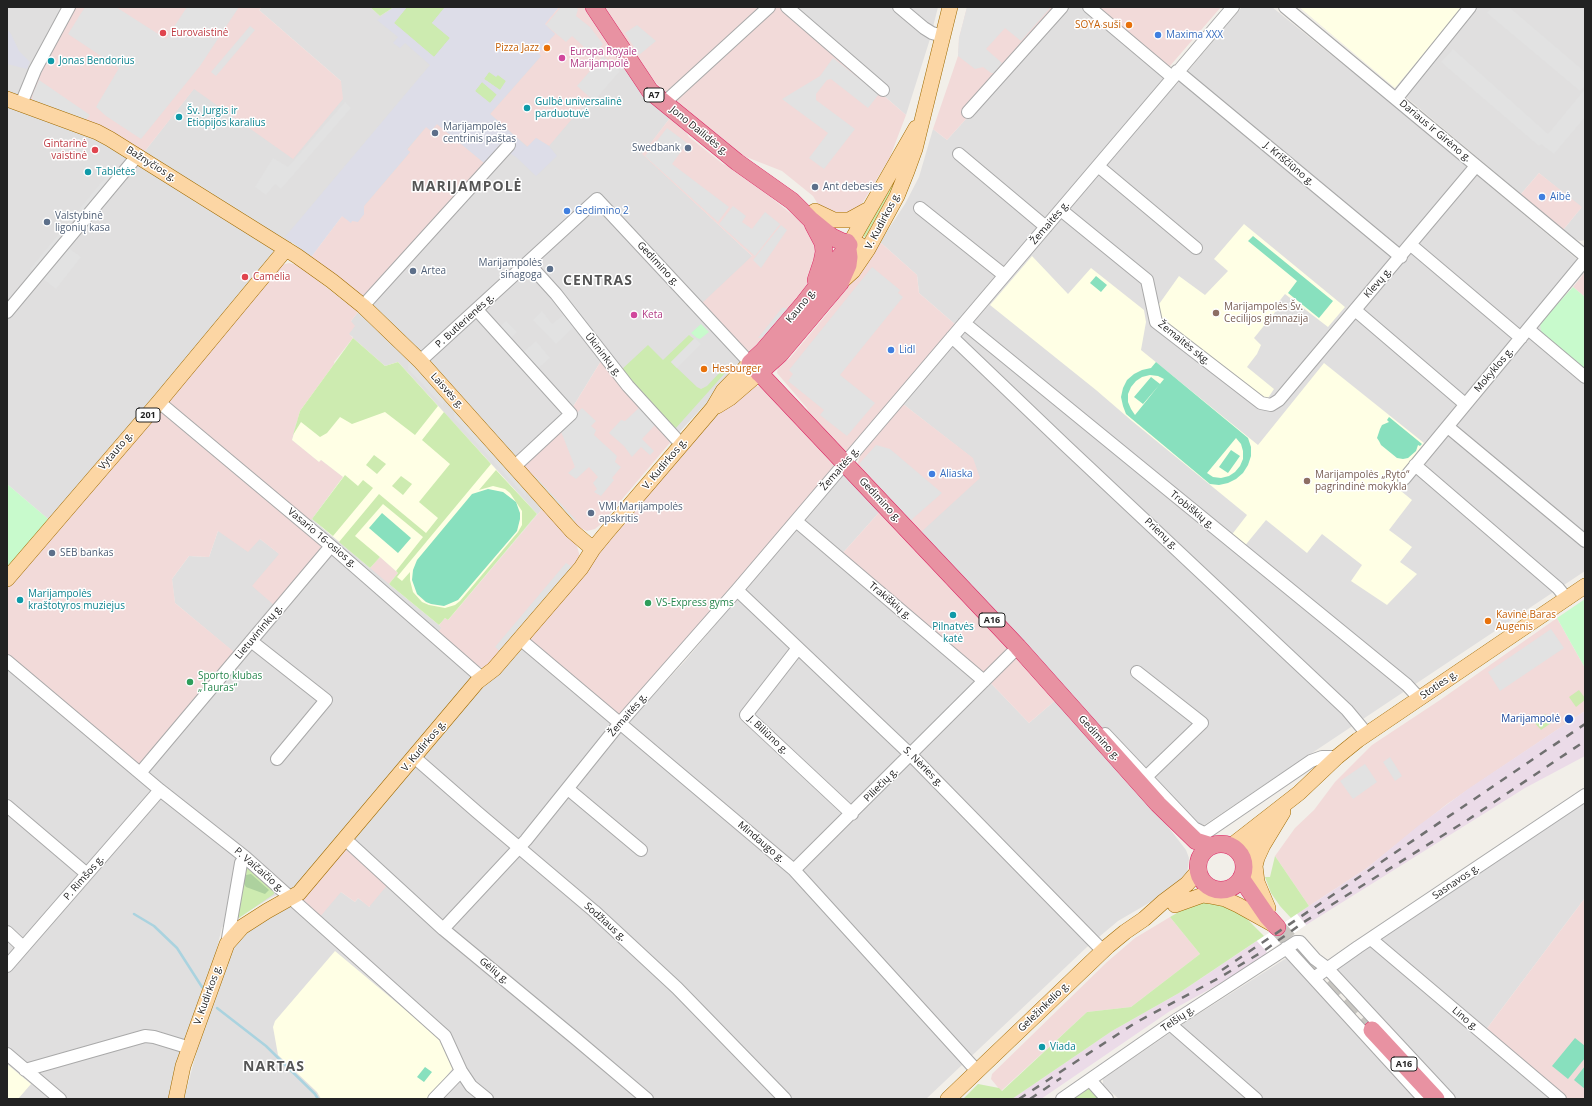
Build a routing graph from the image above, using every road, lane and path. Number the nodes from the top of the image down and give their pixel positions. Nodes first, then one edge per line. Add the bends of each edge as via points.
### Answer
1 (69, 7) edge
2 (594, 7) edge
3 (769, 7) edge
4 (787, 7) edge
5 (899, 7) edge
6 (950, 7) edge
7 (1062, 7) edge
8 (1089, 7) edge
9 (1233, 7) edge
10 (1285, 7) edge
11 (1470, 7) edge
12 (943, 36) junction
13 (1175, 74) junction
14 (883, 90) dead end
15 (1396, 99) junction
16 (14, 101) edge
17 (664, 103) junction
18 (968, 112) dead end
19 (922, 116) junction
20 (509, 145) dead end
21 (959, 154) dead end
22 (139, 156) junction
23 (1098, 166) junction
24 (1476, 166) junction
25 (597, 199) joint
26 (870, 208) junction
27 (920, 208) dead end
28 (1061, 210) junction
29 (813, 215) junction
30 (1046, 227) junction
31 (875, 237) junction
32 (849, 245) junction
33 (1411, 245) junction
34 (1196, 248) dead end
35 (286, 249) junction
36 (1584, 255) edge
37 (1401, 257) junction
38 (528, 264) junction
39 (1004, 275) junction
40 (840, 283) junction
41 (804, 303) junction
42 (363, 306) junction
43 (477, 310) junction
44 (1355, 310) junction
45 (7, 312) edge
46 (964, 323) junction
47 (1525, 333) junction
48 (952, 337) junction
49 (420, 362) junction
50 (755, 368) junction
51 (1585, 377) edge
52 (1280, 400) joint
53 (158, 402) junction
54 (1465, 404) junction
55 (1448, 427) junction
56 (681, 444) junction
57 (845, 462) junction
58 (1415, 465) junction
59 (515, 466) junction
60 (1404, 479) dead end
61 (796, 521) junction
62 (575, 534) junction
63 (1585, 541) edge
64 (331, 546) junction
65 (593, 549) junction
66 (584, 564) junction
67 (7, 579) edge
68 (1585, 586) edge
69 (737, 590) junction
70 (1567, 599) junction
71 (520, 639) junction
72 (251, 641) junction
73 (1018, 647) junction
74 (798, 648) junction
75 (7, 661) edge
76 (1136, 672) dead end
77 (482, 678) junction
78 (984, 682) junction
79 (1419, 698) junction
80 (620, 723) junction
81 (1094, 732) junction
82 (1367, 734) junction
83 (911, 755) junction
84 (414, 757) junction
85 (1337, 757) junction
86 (277, 759) dead end
87 (140, 773) junction
88 (1147, 776) junction
89 (568, 789) junction
90 (160, 790) junction
91 (1299, 793) junction
92 (1585, 795) edge
93 (1158, 804) junction
94 (7, 806) edge
95 (1283, 812) junction
96 (852, 814) junction
97 (345, 839) junction
98 (1212, 846) junction
99 (518, 847) junction
100 (641, 850) dead end
101 (1237, 852) junction
102 (245, 857) junction
103 (1199, 867) junction
104 (794, 870) junction
105 (87, 874) junction
106 (1236, 883) junction
107 (1210, 887) junction
108 (290, 898) junction
109 (1175, 905) junction
110 (1144, 919) junction
111 (237, 922) junction
112 (1273, 923) junction
113 (443, 929) junction
114 (7, 932) edge
115 (1370, 939) junction
116 (1291, 945) junction
117 (23, 947) junction
118 (1103, 951) junction
119 (7, 966) edge
120 (1327, 968) junction
121 (1314, 978) junction
122 (1170, 1024) junction
123 (1372, 1030) tunnel mouth
124 (190, 1048) junction
125 (7, 1054) edge
126 (25, 1070) junction
127 (461, 1071) junction
128 (978, 1071) junction
129 (1090, 1080) junction
130 (60, 1099) edge
131 (176, 1099) edge
132 (434, 1099) edge
133 (487, 1099) edge
134 (647, 1099) edge
135 (785, 1099) edge
136 (948, 1099) edge
137 (1062, 1099) edge
138 (1107, 1099) edge
139 (1256, 1099) edge
140 (1424, 1099) edge
141 (1436, 1099) edge
142 (1449, 1099) edge
143 (1560, 1099) edge

1 - 16 street via 35,70
2 - 17 highway, Jono Dailidės g. / A7 via 650,91
3 - 17 street
4 - 14 street
5 - 12 street via 924,28
6 - 12 main road, V. Kudirkos g.
7 - 18 street
8 - 13 street, J. Kriščiūno g.
9 - 13 street, Žemaitės g.
10 - 15 street, Dariaus ir Girėno g.
11 - 15 street
12 - 19 main road, V. Kudirkos g.
13 - 23 street, Žemaitės g.
13 - 37 street, J. Kriščiūno g.
15 - 24 street, Dariaus ir Girėno g.
16 - 22 main road, Bažnyčios g. via 97,132
17 - 29 highway, Jono Dailidės g. / A7 via 737,162
19 - 26 main road, V. Kudirkos g.
19 - 31 main road, V. Kudirkos g. via 908,171
20 - 42 street
21 - 30 street
22 - 35 main road, Bažnyčios g.
22 - 45 street
23 - 28 street, Žemaitės g.
23 - 34 street
24 - 33 street, Klevų g.
24 - 36 street, Dariaus ir Girėno g.
25 - 38 street, P. Butlerienės g.
25 - 50 street, Gedimino g.
26 - 29 main road via 849,220 834,220
26 - 32 main road, V. Kudirkos g.
27 - 39 street
28 - 30 street, Žemaitės g.
28 - 52 street, Žemaitės skg. via 1147,280 1156,322 1261,403 1271,406
29 - 32 highway via 832,237
29 - 41 highway via 824,252 818,276
30 - 39 street, Žemaitės g.
31 - 32 main road via 864,244
31 - 40 main road, V. Kudirkos g. via 853,271
32 - 40 highway via 848,265
32 - 41 highway, Kauno g.
33 - 37 street, Klevų g.
33 - 47 street
35 - 42 main road, Laisvės g.
35 - 53 main road, Vytauto g. / 201
36 - 47 street, Mokyklos g.
37 - 44 street, Klevų g.
38 - 43 street, P. Butlerienės g.
38 - 56 street, Ūkininkų g. via 556,294 628,386
39 - 46 street, Žemaitės g.
40 - 50 highway, V. Kudirkos g. via 780,354
41 - 50 highway, Kauno g. via 763,351
42 - 49 main road, Laisvės g.
43 - 49 street, P. Butlerienės g.
43 - 59 street via 571,414
44 - 52 street, Klevų g.
44 - 54 street
46 - 48 street, Žemaitės g.
46 - 79 street, Trobiškių g. via 1407,685
47 - 51 street
47 - 54 street, Mokyklos g.
48 - 57 street, Žemaitės g.
48 - 82 street, Prienų g. via 1347,710
49 - 59 main road, Laisvės g.
50 - 56 main road, V. Kudirkos g. via 730,398 713,408
50 - 57 highway, Gedimino g. / A16
53 - 64 street, Vasario 16-osios g.
53 - 67 main road, Vytauto g. / 201
54 - 55 street, Mokyklos g.
55 - 58 street, Mokyklos g.
55 - 63 street
56 - 65 main road, V. Kudirkos g.
57 - 61 street, Žemaitės g.
57 - 73 highway, Gedimino g. / A16
58 - 60 street, Mokyklos g.
58 - 70 street via 1558,588
59 - 62 main road, Laisvės g.
61 - 69 street, Žemaitės g.
61 - 78 street, Trakiškių g.
62 - 65 main road, Laisvės g.
62 - 66 main road via 581,546
64 - 72 street, Lietuvininkų g.
64 - 77 street, Vasario 16-osios g.
65 - 66 main road, V. Kudirkos g.
66 - 71 main road, V. Kudirkos g.
68 - 70 main road, Stoties g.
69 - 74 street, S. Nėries g.
69 - 80 street, Žemaitės g.
70 - 79 main road, Stoties g.
71 - 77 main road, V. Kudirkos g. via 494,669
71 - 80 street, Mindaugo g.
72 - 86 street via 326,700
72 - 87 street, Lietuvininkų g.
73 - 78 street, Piliečių g.
73 - 81 highway, Gedimino g. / A16
74 - 83 street, S. Nėries g.
74 - 96 street, J. Biliūno g. via 746,715
75 - 87 street, P. Vaičaičio g.
76 - 88 street via 1202,723
77 - 84 main road, V. Kudirkos g.
78 - 83 street, Piliečių g.
79 - 82 main road, Stoties g.
80 - 89 street, Žemaitės g.
80 - 104 street, Mindaugo g.
81 - 88 street via 1107,734
81 - 93 highway, Gedimino g. / A16
82 - 85 main road, Stoties g.
83 - 96 street, Piliečių g.
83 - 118 street, S. Nėries g.
84 - 97 main road, V. Kudirkos g.
84 - 99 street, Sodžiaus g.
85 - 88 street via 1322,757 1311,761 1204,833 1194,828
85 - 91 main road, Stoties g.
87 - 90 street, P. Vaičaičio g.
89 - 99 street, Žemaitės g.
89 - 100 street
90 - 102 street, P. Vaičaičio g.
90 - 105 street, P. Rimšos g.
91 - 95 main road, Stoties g.
91 - 101 main road, Stoties g.
92 - 115 street, Sasnavos g.
93 - 98 highway, Gedimino g. / A16 via 1196,840
93 - 103 highway, Gedimino g. / A16 via 1190,847
94 - 105 street
95 - 101 main road, Stoties g.
95 - 112 main road via 1259,852 1256,866 1257,882
96 - 104 street, Piliečių g.
97 - 108 main road, V. Kudirkos g. via 299,893
97 - 113 street, Gėlių g.
98 - 101 highway via 1225,844
98 - 103 highway via 1201,856
99 - 113 street, Žemaitės g.
99 - 135 street, Sodžiaus g. via 594,910
101 - 106 highway via 1244,872
102 - 108 street, P. Vaičaičio g.
102 - 111 street via 241,863
103 - 107 highway via 1201,877
103 - 110 main road, Geležinkelio g. via 1187,884
104 - 128 street, Mindaugo g.
105 - 117 street, P. Rimšos g.
106 - 107 highway via 1224,890
106 - 112 highway
107 - 109 main road, Geležinkelio g.
108 - 111 main road, V. Kudirkos g.
108 - 127 street, P. Vaičaičio g. via 445,1036
109 - 110 main road, Geležinkelio g.
109 - 112 main road via 1203,895 1210,896 1225,899
110 - 118 main road, Geležinkelio g.
111 - 124 main road, V. Kudirkos g.
113 - 134 street, Gėlių g.
114 - 117 street
115 - 120 street, Sasnavos g.
115 - 143 street, Lino g.
116 - 120 street via 1300,942
116 - 121 street
116 - 122 street, Telšių g.
117 - 119 street, P. Rimšos g.
118 - 128 main road, Geležinkelio g.
120 - 121 street, Sasnavos g.
120 - 142 street
121 - 140 street
122 - 129 street, Telšių g.
122 - 139 street
123 - 141 highway, A16
124 - 126 street via 145,1036
124 - 131 main road, V. Kudirkos g.
125 - 126 street
126 - 130 street
127 - 132 street
127 - 133 street, P. Vaičaičio g. via 471,1086
128 - 136 main road, Geležinkelio g.
129 - 137 street, Telšių g.
129 - 138 street

